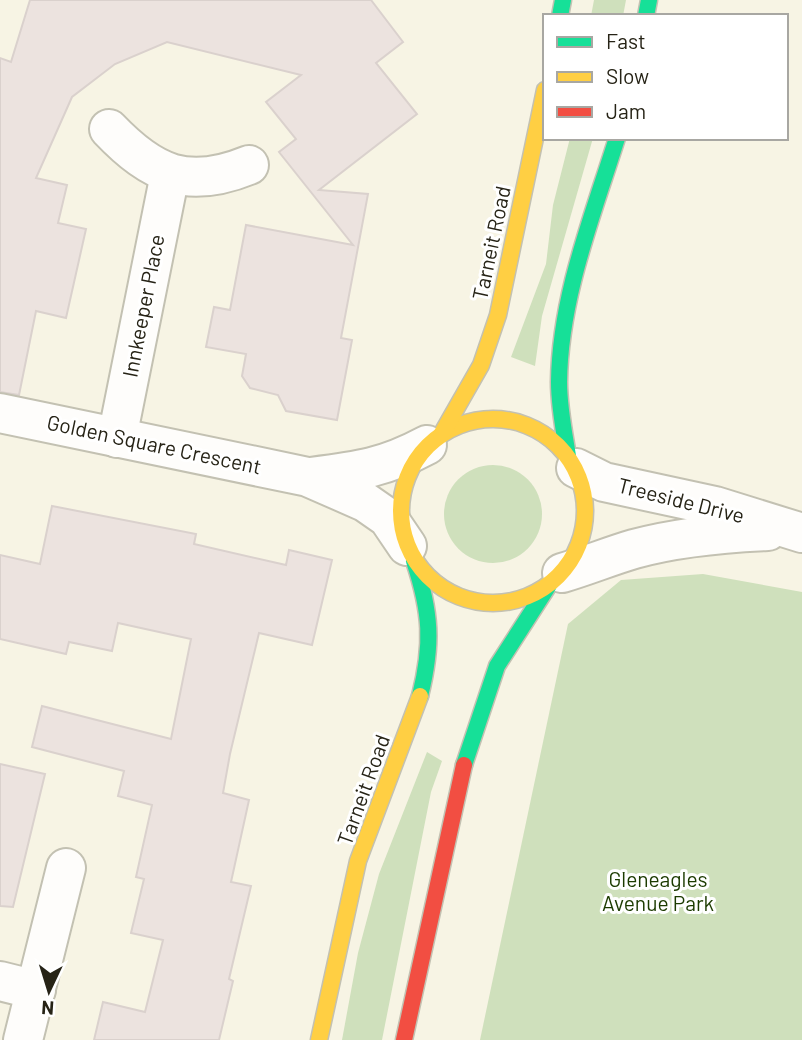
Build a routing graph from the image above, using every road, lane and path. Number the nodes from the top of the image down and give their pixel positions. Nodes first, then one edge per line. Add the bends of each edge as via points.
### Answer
1 (543, 100) edge
2 (109, 129) dead end
3 (616, 140) edge
4 (249, 166) dead end
5 (170, 174) junction
6 (0, 413) edge
7 (117, 438) junction
8 (434, 440) junction
9 (572, 462) junction
10 (308, 477) junction
11 (795, 531) edge
12 (410, 551) junction
13 (556, 579) junction
14 (66, 868) dead end
15 (18, 985) edge
16 (23, 1040) edge
17 (319, 1040) edge
18 (404, 1040) edge

1 - 8 main road, Tarneit Road via 498,315 481,365
2 - 5 street via 148,165
3 - 9 main road via 571,295 563,341 560,413
4 - 5 street via 220,177
5 - 7 street, Innkeeper Place
6 - 7 street, Golden Square Crescent
7 - 10 street, Golden Square Crescent
8 - 9 main road via 466,422 495,418 523,423 548,436
8 - 10 street, Golden Square Crescent via 375,469
8 - 12 main road via 412,467 402,493 401,520
9 - 11 street, Treeside Drive via 604,482 715,506
9 - 13 main road via 585,495 586,523 578,550
10 - 12 street, Golden Square Crescent via 388,517
11 - 13 street, Treeside Drive via 729,532 667,542
12 - 13 main road via 432,580 459,597 490,604 522,600
12 - 17 main road, Tarneit Road via 429,610 430,665 366,838
13 - 18 main road via 496,666 457,786
14 - 15 street
15 - 16 street

